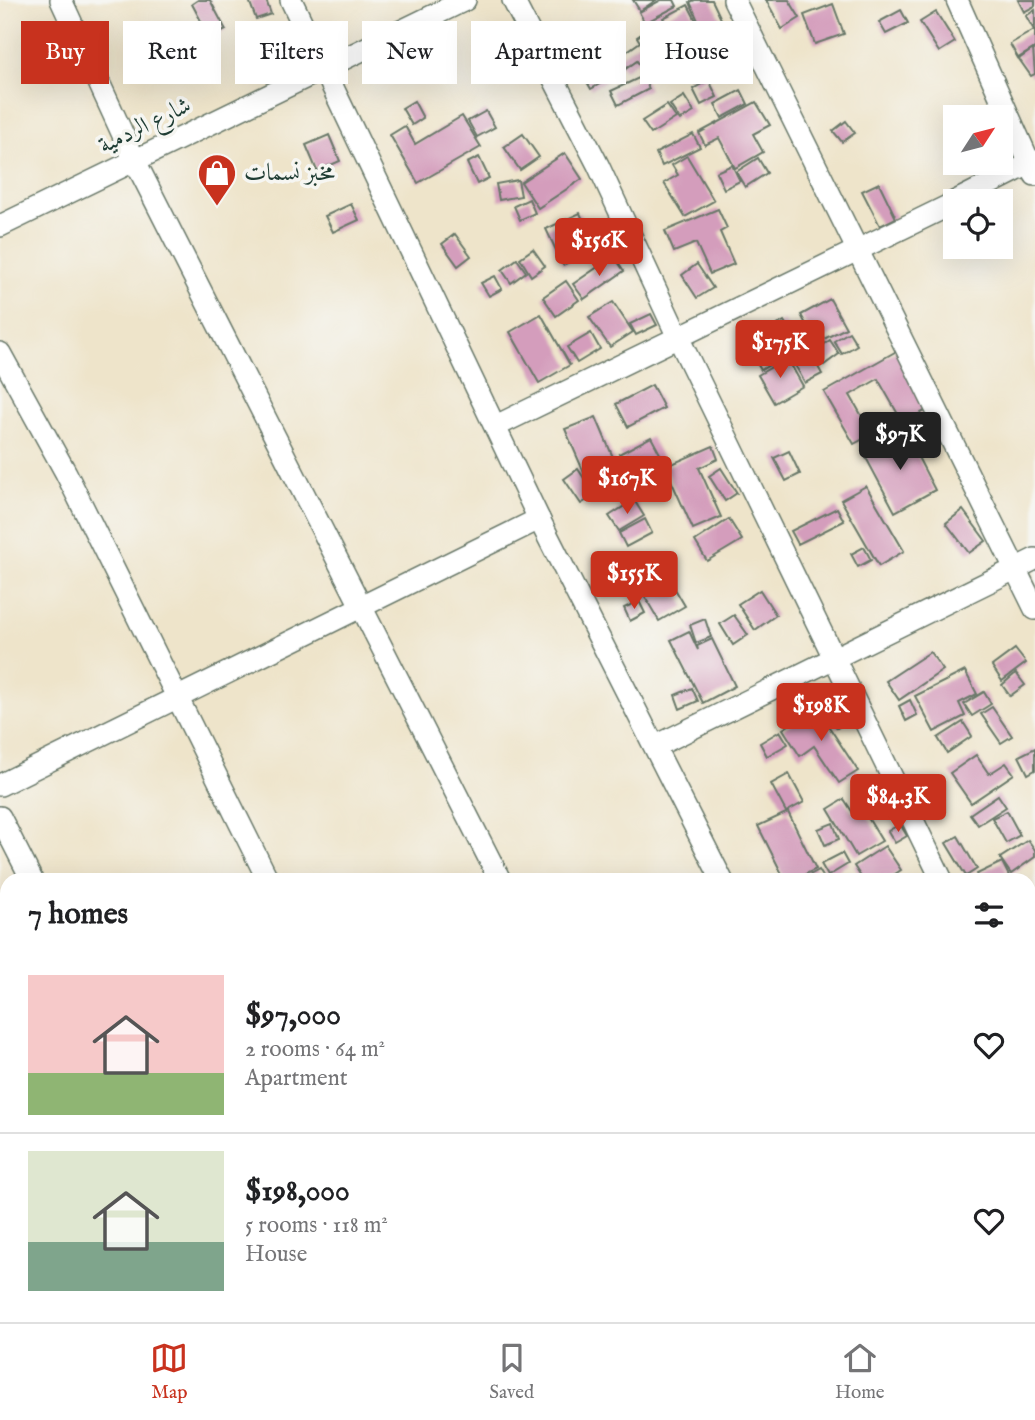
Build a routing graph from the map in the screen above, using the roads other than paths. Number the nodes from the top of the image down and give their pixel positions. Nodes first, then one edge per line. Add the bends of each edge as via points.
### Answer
1 (61, 0) edge
2 (291, 0) edge
3 (465, 0) edge
4 (513, 0) edge
5 (734, 0) edge
6 (957, 0) edge
7 (301, 21) edge
8 (348, 54) edge
9 (287, 84) edge
10 (332, 84) edge
11 (135, 161) junction
12 (1033, 166) edge
13 (982, 189) edge
14 (943, 208) edge
15 (0, 226) edge
16 (856, 253) junction
17 (677, 335) junction
18 (0, 353) edge
19 (496, 426) junction
20 (539, 519) junction
21 (1035, 559) edge
22 (1015, 569) junction
23 (363, 607) junction
24 (1035, 609) edge
25 (834, 657) junction
26 (177, 695) junction
27 (656, 746) junction
28 (0, 785) edge
29 (0, 817) edge
30 (28, 873) edge
31 (265, 873) edge
32 (496, 873) edge
33 (719, 873) edge
34 (939, 873) edge

1 - 11 street
2 - 7 street
3 - 8 street, شارع الردمية
4 - 17 street via 598,164
5 - 16 street
6 - 12 street
9 - 11 street, شارع الردمية
10 - 19 street
11 - 15 street, شارع الردمية
11 - 23 street
12 - 13 street
14 - 16 street
16 - 17 street
16 - 22 street
17 - 19 street
17 - 25 street
18 - 26 street
19 - 20 street
20 - 23 street
20 - 27 street
21 - 22 street
22 - 24 street
22 - 25 street
23 - 26 street
23 - 32 street
25 - 27 street
25 - 34 street
26 - 28 street
26 - 31 street
27 - 33 street
29 - 30 street

